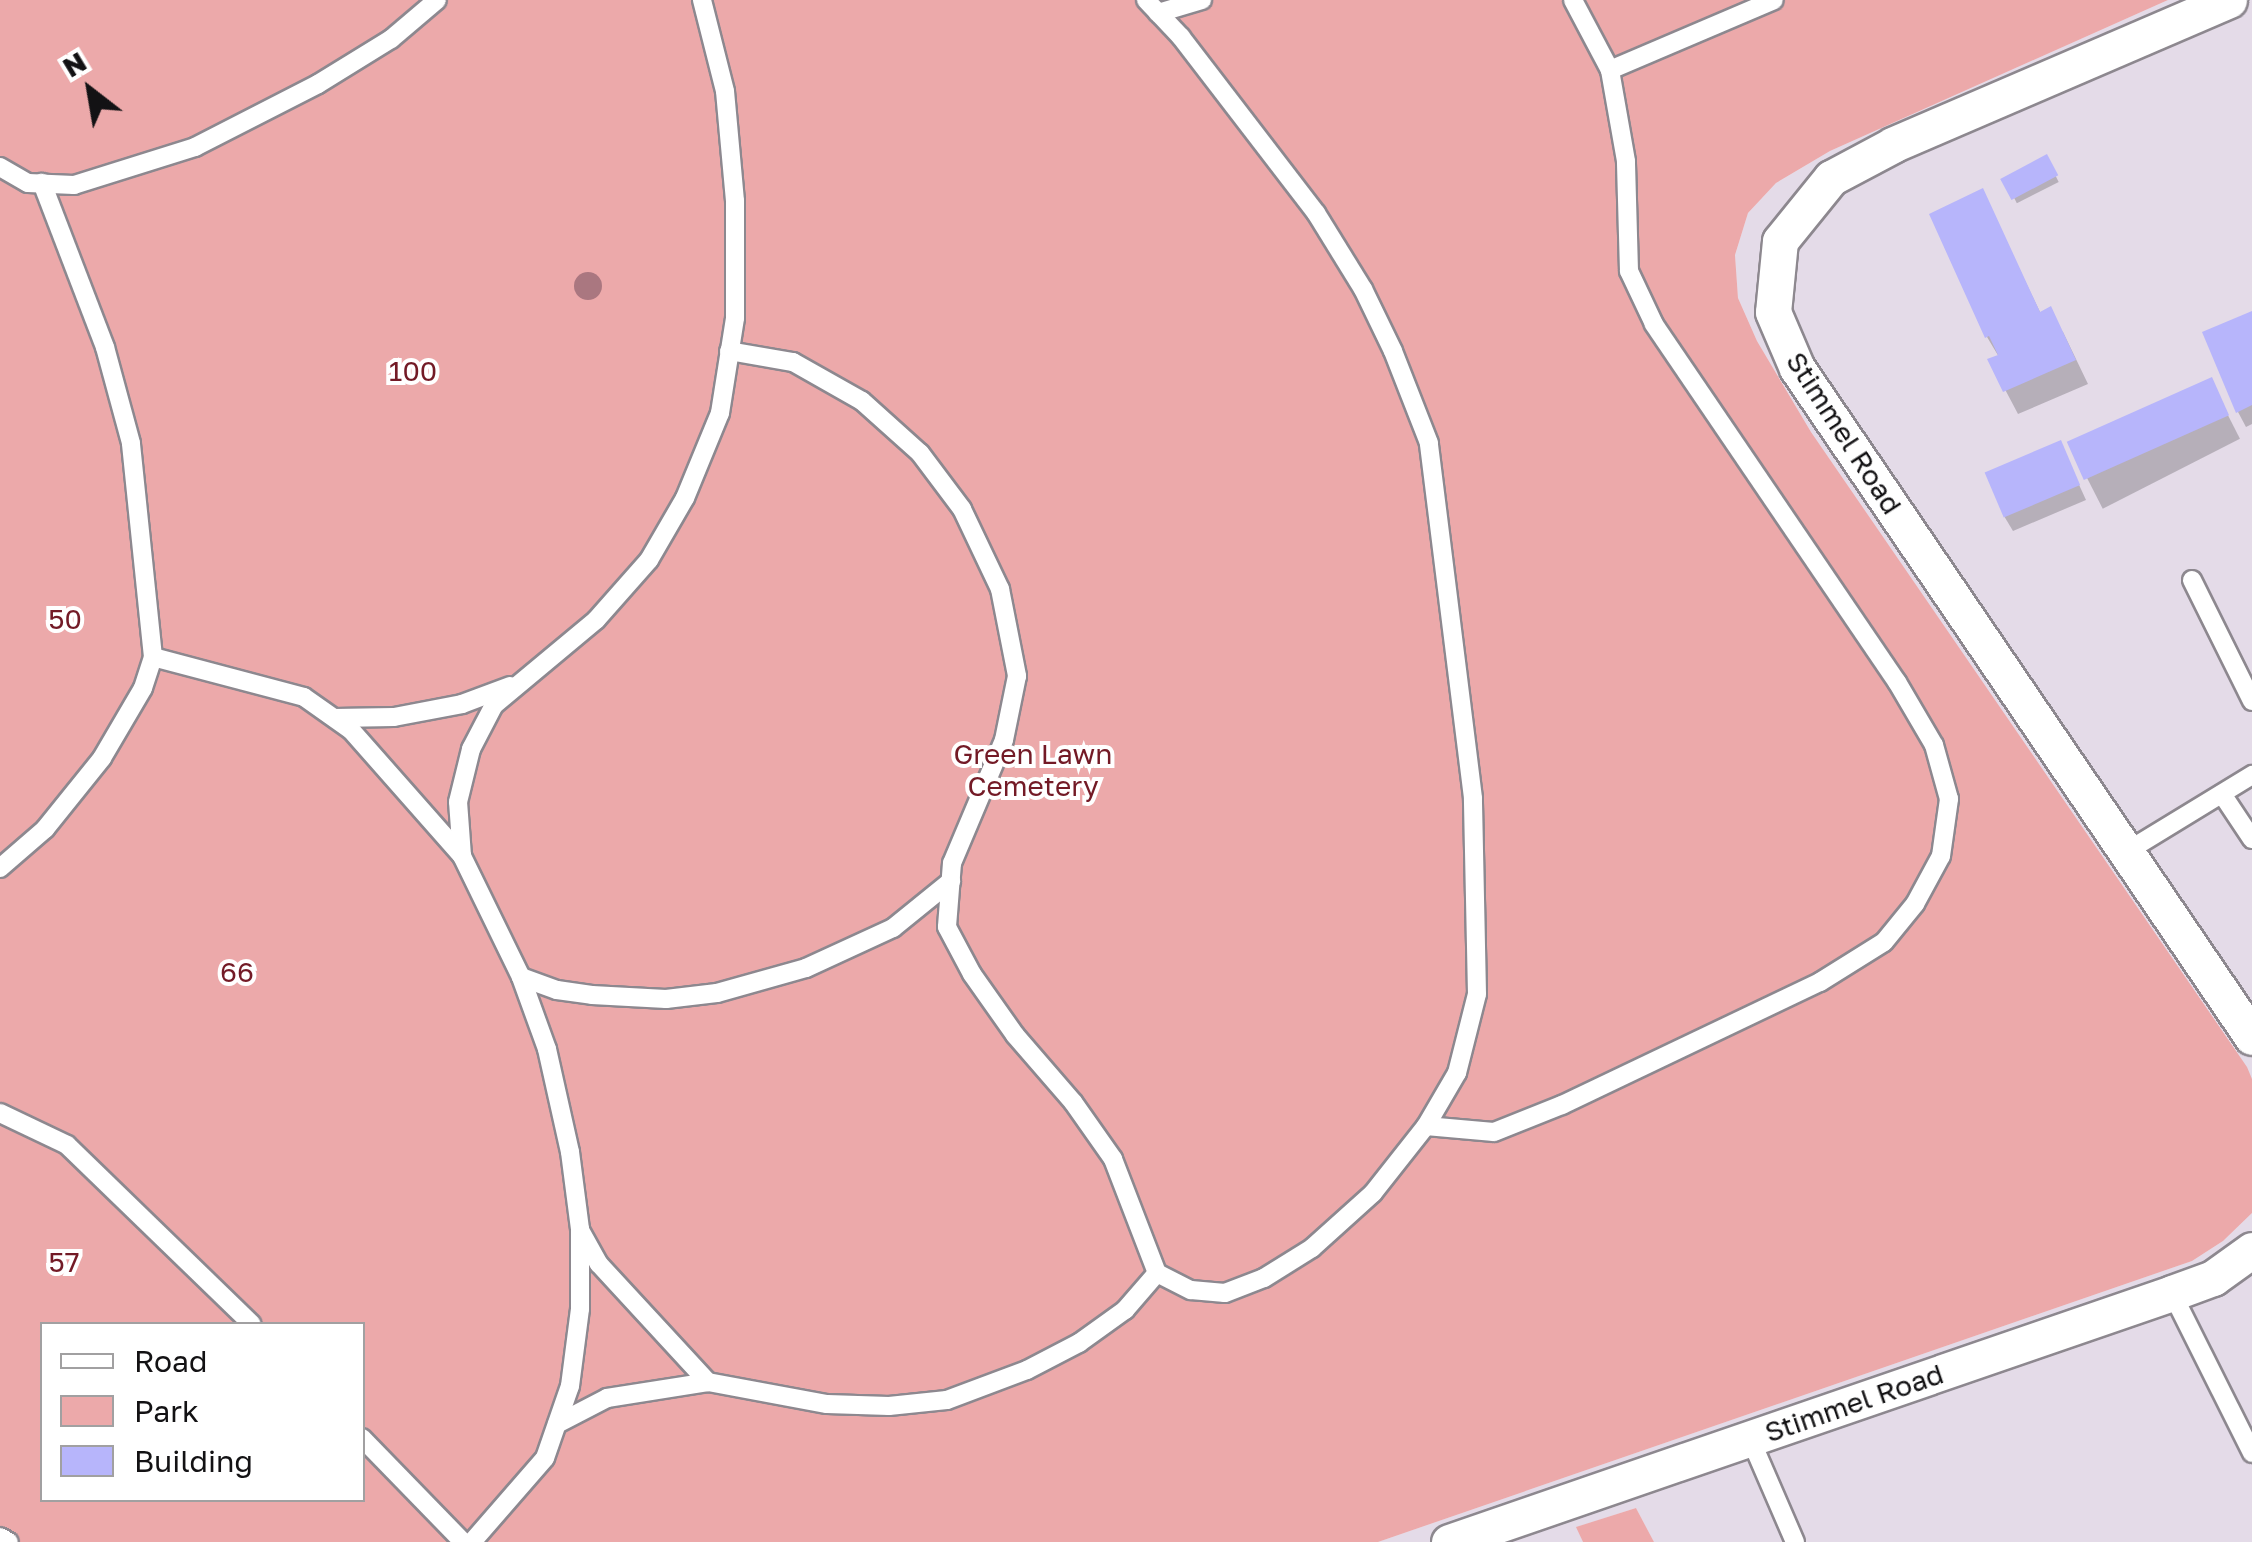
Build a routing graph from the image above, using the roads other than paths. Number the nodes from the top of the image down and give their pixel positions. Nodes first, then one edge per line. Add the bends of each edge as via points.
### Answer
1 (437, 0) edge
2 (702, 0) edge
3 (1202, 0) edge
4 (1573, 0) edge
5 (1774, 0) edge
6 (2229, 0) edge
7 (1152, 7) edge
8 (1610, 70) junction
9 (0, 167) edge
10 (42, 183) junction
11 (729, 352) junction
12 (2192, 580) dead end
13 (153, 657) junction
14 (520, 682) junction
15 (2252, 701) edge
16 (335, 718) junction
17 (2252, 775) edge
18 (2222, 794) junction
19 (2252, 839) edge
20 (2126, 852) junction
21 (462, 856) junction
22 (0, 868) edge
23 (950, 881) junction
24 (521, 977) junction
25 (2252, 1037) edge
26 (0, 1113) edge
27 (1426, 1126) junction
28 (580, 1229) junction
29 (2252, 1250) edge
30 (1157, 1274) junction
31 (2172, 1293) junction
32 (250, 1322) edge
33 (708, 1382) junction
34 (557, 1424) junction
35 (1750, 1438) junction
36 (365, 1441) edge
37 (2252, 1453) edge
38 (0, 1537) edge
39 (9, 1542) edge
40 (462, 1542) edge
41 (472, 1542) edge
42 (1449, 1542) edge
43 (1796, 1542) edge

1 - 10 lane via 318,84 196,148 74,185
2 - 11 lane via 725,91 735,201
3 - 7 lane
4 - 8 lane
5 - 8 lane
6 - 20 street, Stimmel Road via 1892,145 1831,178 1785,231 1776,252 1773,312 1796,368
7 - 27 lane via 1316,213 1371,304 1429,443 1473,798 1477,994 1457,1073
8 - 27 lane via 1626,161 1629,270 1654,324 1934,745 1950,798 1940,856 1915,904 1884,942 1820,982 1494,1132
9 - 10 lane
10 - 13 lane via 105,347 131,444
11 - 14 lane via 720,413 685,498 649,560 596,620
11 - 23 lane via 793,362 862,401 920,452 962,509 1000,589 1016,676 1004,740
12 - 15 lane
13 - 16 lane via 304,697
13 - 22 lane via 143,688 102,758 45,830
14 - 16 lane via 411,714
14 - 21 lane via 494,705 470,749 458,802
16 - 21 lane
17 - 18 lane
18 - 19 lane
18 - 20 lane
20 - 25 street, Stimmel Road
21 - 24 lane
23 - 24 lane via 893,928 806,968 718,993 666,999 592,995
23 - 30 lane via 947,927 1015,1035 1114,1159
24 - 28 lane via 547,1049
26 - 32 lane via 67,1145
27 - 30 lane via 1373,1193 1312,1248 1264,1278 1225,1293 1190,1290
28 - 33 lane via 599,1264
28 - 34 lane via 577,1328
29 - 31 street, Stimmel Road via 2214,1278
30 - 33 lane via 1125,1310 1079,1343 947,1400 827,1404
31 - 35 street, Stimmel Road
31 - 37 lane
33 - 34 lane via 607,1398
34 - 41 lane via 545,1458
35 - 42 street, Stimmel Road
35 - 43 lane
36 - 40 lane
38 - 39 lane

